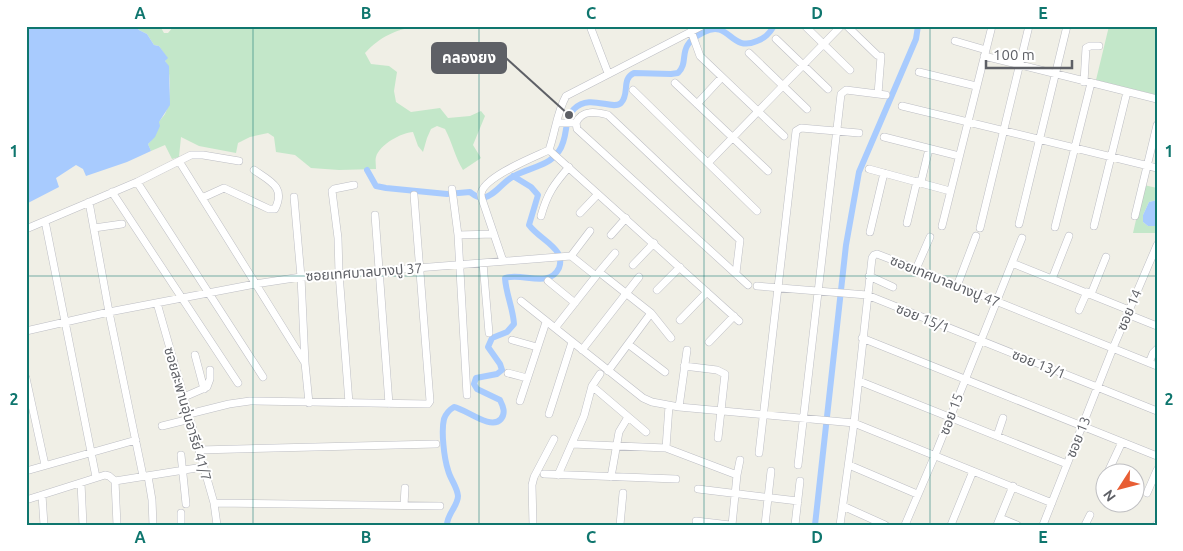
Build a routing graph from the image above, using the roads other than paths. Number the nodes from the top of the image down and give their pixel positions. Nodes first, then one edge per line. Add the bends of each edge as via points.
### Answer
1 (590, 26) edge
2 (702, 26) edge
3 (806, 26) edge
4 (841, 26) edge
5 (847, 26) edge
6 (992, 26) edge
7 (1030, 26) edge
8 (1067, 26) edge
9 (692, 33) junction
10 (776, 38) dead end
11 (955, 41) dead end
12 (823, 43) junction
13 (1099, 46) dead end
14 (749, 53) dead end
15 (985, 53) junction
16 (803, 64) junction
17 (1020, 65) junction
18 (850, 70) dead end
19 (919, 72) dead end
20 (608, 73) junction
21 (1056, 74) junction
22 (722, 77) junction
23 (1088, 82) junction
24 (675, 83) dead end
25 (783, 85) junction
26 (976, 86) junction
27 (828, 89) dead end
28 (633, 90) dead end
29 (1127, 92) junction
30 (1157, 99) edge
31 (697, 104) junction
32 (902, 106) dead end
33 (807, 109) dead end
34 (758, 111) junction
35 (967, 122) junction
36 (567, 123) junction
37 (1157, 125) edge
38 (837, 131) junction
39 (1004, 131) junction
40 (860, 133) dead end
41 (784, 136) dead end
42 (884, 137) dead end
43 (732, 138) junction
44 (1040, 140) junction
45 (1076, 148) junction
46 (929, 149) junction
47 (552, 153) junction
48 (959, 156) junction
49 (1111, 157) junction
50 (179, 161) junction
51 (239, 161) dead end
52 (708, 163) junction
53 (1147, 166) junction
54 (569, 167) junction
55 (1157, 168) edge
56 (869, 169) dead end
57 (254, 170) dead end
58 (768, 171) dead end
59 (884, 173) junction
60 (136, 182) junction
61 (919, 182) junction
62 (354, 185) dead end
63 (950, 190) junction
64 (452, 191) dead end
65 (112, 192) junction
66 (598, 194) junction
67 (414, 195) dead end
68 (294, 197) dead end
69 (202, 198) junction
70 (89, 202) junction
71 (757, 211) dead end
72 (580, 214) dead end
73 (375, 215) dead end
74 (541, 216) dead end
75 (1135, 216) dead end
76 (626, 218) junction
77 (45, 221) junction
78 (907, 223) dead end
79 (122, 224) dead end
80 (1019, 224) dead end
81 (942, 226) dead end
82 (1094, 226) dead end
83 (1055, 227) dead end
84 (94, 228) junction
85 (980, 228) dead end
86 (26, 229) edge
87 (590, 231) dead end
88 (870, 232) dead end
89 (458, 234) junction
90 (494, 234) junction
91 (611, 235) dead end
92 (976, 236) dead end
93 (1069, 236) dead end
94 (930, 237) dead end
95 (1022, 238) dead end
96 (654, 243) junction
97 (1157, 245) edge
98 (615, 252) dead end
99 (571, 256) junction
100 (1106, 257) dead end
101 (503, 261) junction
102 (1012, 262) junction
103 (483, 263) junction
104 (460, 265) junction
105 (633, 265) dead end
106 (680, 267) junction
107 (420, 268) junction
108 (916, 269) junction
109 (379, 271) junction
110 (339, 273) junction
111 (736, 273) junction
112 (597, 274) junction
113 (869, 276) junction
114 (301, 277) junction
115 (639, 277) dead end
116 (1052, 279) junction
117 (548, 281) dead end
118 (255, 284) junction
119 (748, 285) dead end
120 (757, 286) dead end
121 (957, 286) junction
122 (893, 287) dead end
123 (777, 288) junction
124 (657, 290) dead end
125 (819, 291) junction
126 (707, 292) junction
127 (209, 293) junction
128 (626, 293) junction
129 (1089, 293) junction
130 (867, 295) junction
131 (183, 298) junction
132 (521, 301) dead end
133 (996, 302) junction
134 (156, 303) junction
135 (575, 303) junction
136 (1079, 310) dead end
137 (109, 312) junction
138 (1128, 312) junction
139 (651, 313) junction
140 (680, 320) dead end
141 (64, 322) junction
142 (546, 322) junction
143 (1157, 326) edge
144 (554, 328) junction
145 (26, 331) edge
146 (489, 333) dead end
147 (671, 338) dead end
148 (862, 338) junction
149 (512, 340) dead end
150 (980, 340) junction
151 (572, 342) junction
152 (709, 342) dead end
153 (628, 344) junction
154 (537, 347) junction
155 (1113, 348) junction
156 (1157, 349) edge
157 (582, 350) junction
158 (687, 350) dead end
159 (195, 355) dead end
160 (305, 363) junction
161 (1149, 363) junction
162 (684, 366) junction
163 (1157, 366) edge
164 (210, 370) dead end
165 (608, 371) junction
166 (666, 372) dead end
167 (508, 373) dead end
168 (600, 374) dead end
169 (263, 377) dead end
170 (26, 378) edge
171 (527, 378) junction
172 (965, 378) junction
173 (859, 381) junction
174 (238, 383) dead end
175 (592, 386) junction
176 (1098, 388) junction
177 (204, 389) junction
178 (468, 395) dead end
179 (184, 397) junction
180 (520, 401) dead end
181 (309, 403) junction
182 (349, 403) junction
183 (389, 404) junction
184 (669, 406) junction
185 (679, 407) junction
186 (721, 411) junction
187 (1157, 411) edge
188 (549, 414) dead end
189 (763, 415) junction
190 (190, 417) junction
191 (628, 417) junction
192 (950, 417) junction
193 (804, 418) junction
194 (1003, 418) dead end
195 (854, 424) junction
196 (162, 426) dead end
197 (1082, 426) junction
198 (646, 432) dead end
199 (997, 436) junction
200 (718, 438) dead end
201 (554, 439) dead end
202 (136, 440) junction
203 (1122, 442) junction
204 (436, 444) dead end
205 (572, 444) junction
206 (615, 446) junction
207 (666, 448) junction
208 (199, 450) junction
209 (90, 452) junction
210 (759, 453) dead end
211 (181, 455) dead end
212 (935, 456) junction
213 (1157, 456) edge
214 (740, 460) dead end
215 (798, 464) dead end
216 (1067, 464) junction
217 (1112, 464) edge
218 (45, 465) junction
219 (849, 465) junction
220 (203, 467) junction
221 (183, 470) junction
222 (1157, 470) edge
223 (26, 471) edge
224 (771, 471) dead end
225 (973, 471) junction
226 (544, 474) dead end
227 (558, 475) junction
228 (737, 475) junction
229 (146, 476) junction
230 (96, 477) junction
231 (611, 477) junction
232 (676, 480) dead end
233 (115, 481) junction
234 (800, 481) dead end
235 (81, 483) junction
236 (1013, 486) junction
237 (405, 488) dead end
238 (698, 489) dead end
239 (623, 493) dead end
240 (1147, 493) dead end
241 (735, 494) junction
242 (917, 494) junction
243 (42, 495) junction
244 (768, 498) junction
245 (26, 500) edge
246 (798, 501) junction
247 (1052, 503) junction
248 (186, 504) dead end
249 (214, 504) junction
250 (404, 505) junction
251 (440, 506) dead end
252 (843, 506) junction
253 (181, 513) dead end
254 (1090, 515) dead end
255 (696, 521) dead end
256 (999, 521) edge
257 (44, 525) edge
258 (84, 525) edge
259 (117, 525) edge
260 (153, 525) edge
261 (182, 525) edge
262 (217, 525) edge
263 (533, 525) edge
264 (620, 525) edge
265 (731, 525) edge
266 (765, 525) edge
267 (796, 525) edge
268 (840, 525) edge
269 (886, 525) edge
270 (905, 525) edge
271 (951, 525) edge
272 (1017, 525) edge
273 (1043, 525) edge
274 (1085, 525) edge

1 - 20 street
2 - 9 street
3 - 12 street
4 - 12 street
5 - 38 street via 879,55 882,94 843,91
6 - 15 street
7 - 17 street
8 - 21 street
9 - 20 street
9 - 22 street via 700,56
10 - 16 street
11 - 15 street
12 - 16 street
12 - 18 street
13 - 23 street via 1086,48
14 - 25 street
15 - 17 street
15 - 26 street
16 - 25 street
16 - 27 street
17 - 21 street
17 - 39 street
19 - 26 street
20 - 36 street via 566,96 562,103
21 - 23 street
21 - 44 street
22 - 31 street
22 - 34 street
23 - 29 street
23 - 45 street
24 - 31 street
25 - 33 street
25 - 34 street
26 - 35 street
28 - 52 street
29 - 30 street
29 - 49 street
31 - 43 street
32 - 35 street
34 - 41 street
34 - 43 street
35 - 39 street
35 - 48 street
36 - 47 street
36 - 111 street via 578,129
36 - 111 street via 583,114 596,112 608,115 740,240
37 - 53 street
38 - 40 street
38 - 123 street via 801,128 796,131
38 - 125 street
39 - 44 street
39 - 85 street
42 - 46 street
43 - 52 street
43 - 58 street
44 - 45 street
44 - 80 street
45 - 49 street
45 - 83 street
46 - 48 street
46 - 61 street
47 - 54 street
47 - 90 street via 503,173 484,188 482,198
48 - 63 street
49 - 53 street
49 - 82 street
50 - 51 street via 191,155 203,155
50 - 60 street
50 - 69 street
52 - 71 street
53 - 55 street
53 - 75 street
54 - 66 street
54 - 74 street via 554,184
56 - 59 street
57 - 69 street via 277,188 279,200 275,209 224,188
59 - 61 street
59 - 88 street
60 - 65 street
60 - 127 street
61 - 63 street
61 - 78 street
62 - 110 street via 332,191
63 - 81 street
64 - 89 street
65 - 70 street
65 - 131 street
66 - 72 street
66 - 76 street
67 - 107 street
68 - 114 street
69 - 118 street
70 - 77 street
70 - 84 street
73 - 109 street
76 - 91 street
76 - 96 street
77 - 86 street
77 - 141 street
79 - 84 street
84 - 137 street
87 - 99 street
89 - 90 street
89 - 104 street
90 - 101 street
92 - 121 street
93 - 116 street
94 - 108 street
95 - 102 street, ซอย 15
96 - 105 street
96 - 106 street
97 - 138 street, ซอย 14
98 - 112 street
99 - 101 street, ซอยเทศบาลบางปู 37
99 - 112 street
100 - 129 street
101 - 103 street, ซอยเทศบาลบางปู 37
102 - 116 street
102 - 133 street, ซอย 15
103 - 104 street, ซอยเทศบาลบางปู 37
103 - 146 street
104 - 107 street, ซอยเทศบาลบางปู 37
104 - 178 street
106 - 124 street
106 - 126 street
107 - 109 street, ซอยเทศบาลบางปู 37
107 - 183 street via 430,401 425,405
108 - 113 street, ซอยเทศบาลบางปู 47 via 875,254
108 - 121 street, ซอยเทศบาลบางปู 47
109 - 110 street, ซอยเทศบาลบางปู 37
109 - 183 street
110 - 114 street, ซอยเทศบาลบางปู 37
110 - 182 street
111 - 119 street
112 - 128 street
112 - 135 street
113 - 122 street
113 - 130 street, ซอยเทศบาลบางปู 47
114 - 118 street, ซอยเทศบาลบางปู 37
114 - 160 street
115 - 128 street
116 - 129 street
117 - 135 street
118 - 127 street, ซอยเทศบาลบางปู 37
118 - 160 street
120 - 123 street, ซอย 15/1
121 - 133 street, ซอยเทศบาลบางปู 47
123 - 125 street, ซอย 15/1
123 - 189 street
125 - 130 street, ซอย 15/1
125 - 193 street
126 - 140 street
126 - 152 street via 736,318
127 - 131 street, ซอยเทศบาลบางปู 37
127 - 169 street
128 - 139 street
128 - 157 street
129 - 136 street
129 - 138 street
130 - 148 street, ซอยเทศบาลบางปู 47
130 - 150 street, ซอย 15/1
131 - 134 street, ซอยเทศบาลบางปู 37
131 - 174 street
132 - 142 street
133 - 150 street, ซอย 15
133 - 155 street, ซอยเทศบาลบางปู 47
134 - 137 street, ซอยเทศบาลบางปู 37
134 - 179 street, ซอยสะพานอุ่นอารีย์ 41/7
135 - 144 street
137 - 141 street, ซอยเทศบาลบางปู 37
137 - 202 street
138 - 143 street
138 - 155 street, ซอย 14
139 - 147 street
139 - 153 street
141 - 145 street, ซอยเทศบาลบางปู 37
141 - 209 street
142 - 144 street
142 - 154 street
144 - 151 street
148 - 172 street
148 - 173 street, ซอยเทศบาลบางปู 47
149 - 154 street
150 - 172 street, ซอย 15
150 - 176 street, ซอย 13/1
151 - 157 street
151 - 188 street
153 - 165 street
153 - 166 street
154 - 171 street
155 - 161 street, ซอยเทศบาลบางปู 47
155 - 176 street, ซอย 13
156 - 161 street
157 - 165 street
158 - 162 street
159 - 177 street
160 - 181 street
161 - 163 street, ซอยเทศบาลบางปู 47
162 - 185 street
162 - 186 street via 723,372 726,378
164 - 177 street via 209,383
165 - 184 street via 642,398
167 - 171 street
168 - 175 street
170 - 218 street
171 - 180 street
172 - 192 street, ซอย 15
172 - 197 street
173 - 192 street
173 - 195 street, ซอยเทศบาลบางปู 47
175 - 191 street
175 - 205 street
176 - 187 street, ซอย 13/1
176 - 197 street, ซอย 13
177 - 179 street
179 - 190 street, ซอยสะพานอุ่นอารีย์ 41/7
181 - 182 street
181 - 190 street via 240,402
182 - 183 street
184 - 185 street
184 - 207 street
185 - 186 street
186 - 189 street
186 - 200 street
189 - 193 street
189 - 210 street
190 - 196 street
190 - 208 street, ซอยสะพานอุ่นอารีย์ 41/7
191 - 198 street
191 - 206 street
192 - 199 street
192 - 212 street, ซอย 15
193 - 195 street
193 - 215 street
194 - 199 street
195 - 212 street
195 - 219 street, ซอยเทศบาลบางปู 47
197 - 203 street
197 - 216 street, ซอย 13
199 - 216 street
201 - 263 street via 532,485
202 - 209 street
202 - 229 street
203 - 213 street
203 - 217 street
204 - 208 street
205 - 206 street
205 - 227 street
206 - 207 street
206 - 231 street
207 - 228 street
208 - 220 street, ซอยสะพานอุ่นอารีย์ 41/7
209 - 218 street
209 - 230 street
211 - 221 street
212 - 225 street
212 - 242 street, ซอย 15
214 - 228 street
216 - 247 street, ซอย 13
218 - 223 street
219 - 242 street
219 - 252 street, ซอยเทศบาลบางปู 47
220 - 221 street
220 - 249 street, ซอยสะพานอุ่นอารีย์ 41/7
221 - 229 street
221 - 248 street
222 - 240 street
224 - 244 street
225 - 236 street
225 - 271 street
226 - 227 street
227 - 231 street
228 - 241 street
229 - 233 street
229 - 260 street via 152,500
230 - 233 street via 109,476
230 - 235 street
231 - 232 street
233 - 259 street
234 - 246 street
235 - 243 street
235 - 258 street
236 - 247 street
236 - 256 street
237 - 250 street
238 - 241 street
239 - 264 street
241 - 244 street
241 - 265 street
242 - 270 street, ซอย 15
243 - 245 street
243 - 257 street
244 - 246 street
244 - 266 street
246 - 267 street
247 - 273 street, ซอย 13
249 - 250 street
249 - 262 street, ซอยสะพานอุ่นอารีย์ 41/7
250 - 251 street
252 - 268 street, ซอยเทศบาลบางปู 47
252 - 269 street
253 - 261 street
254 - 274 street
255 - 265 street
256 - 272 street

